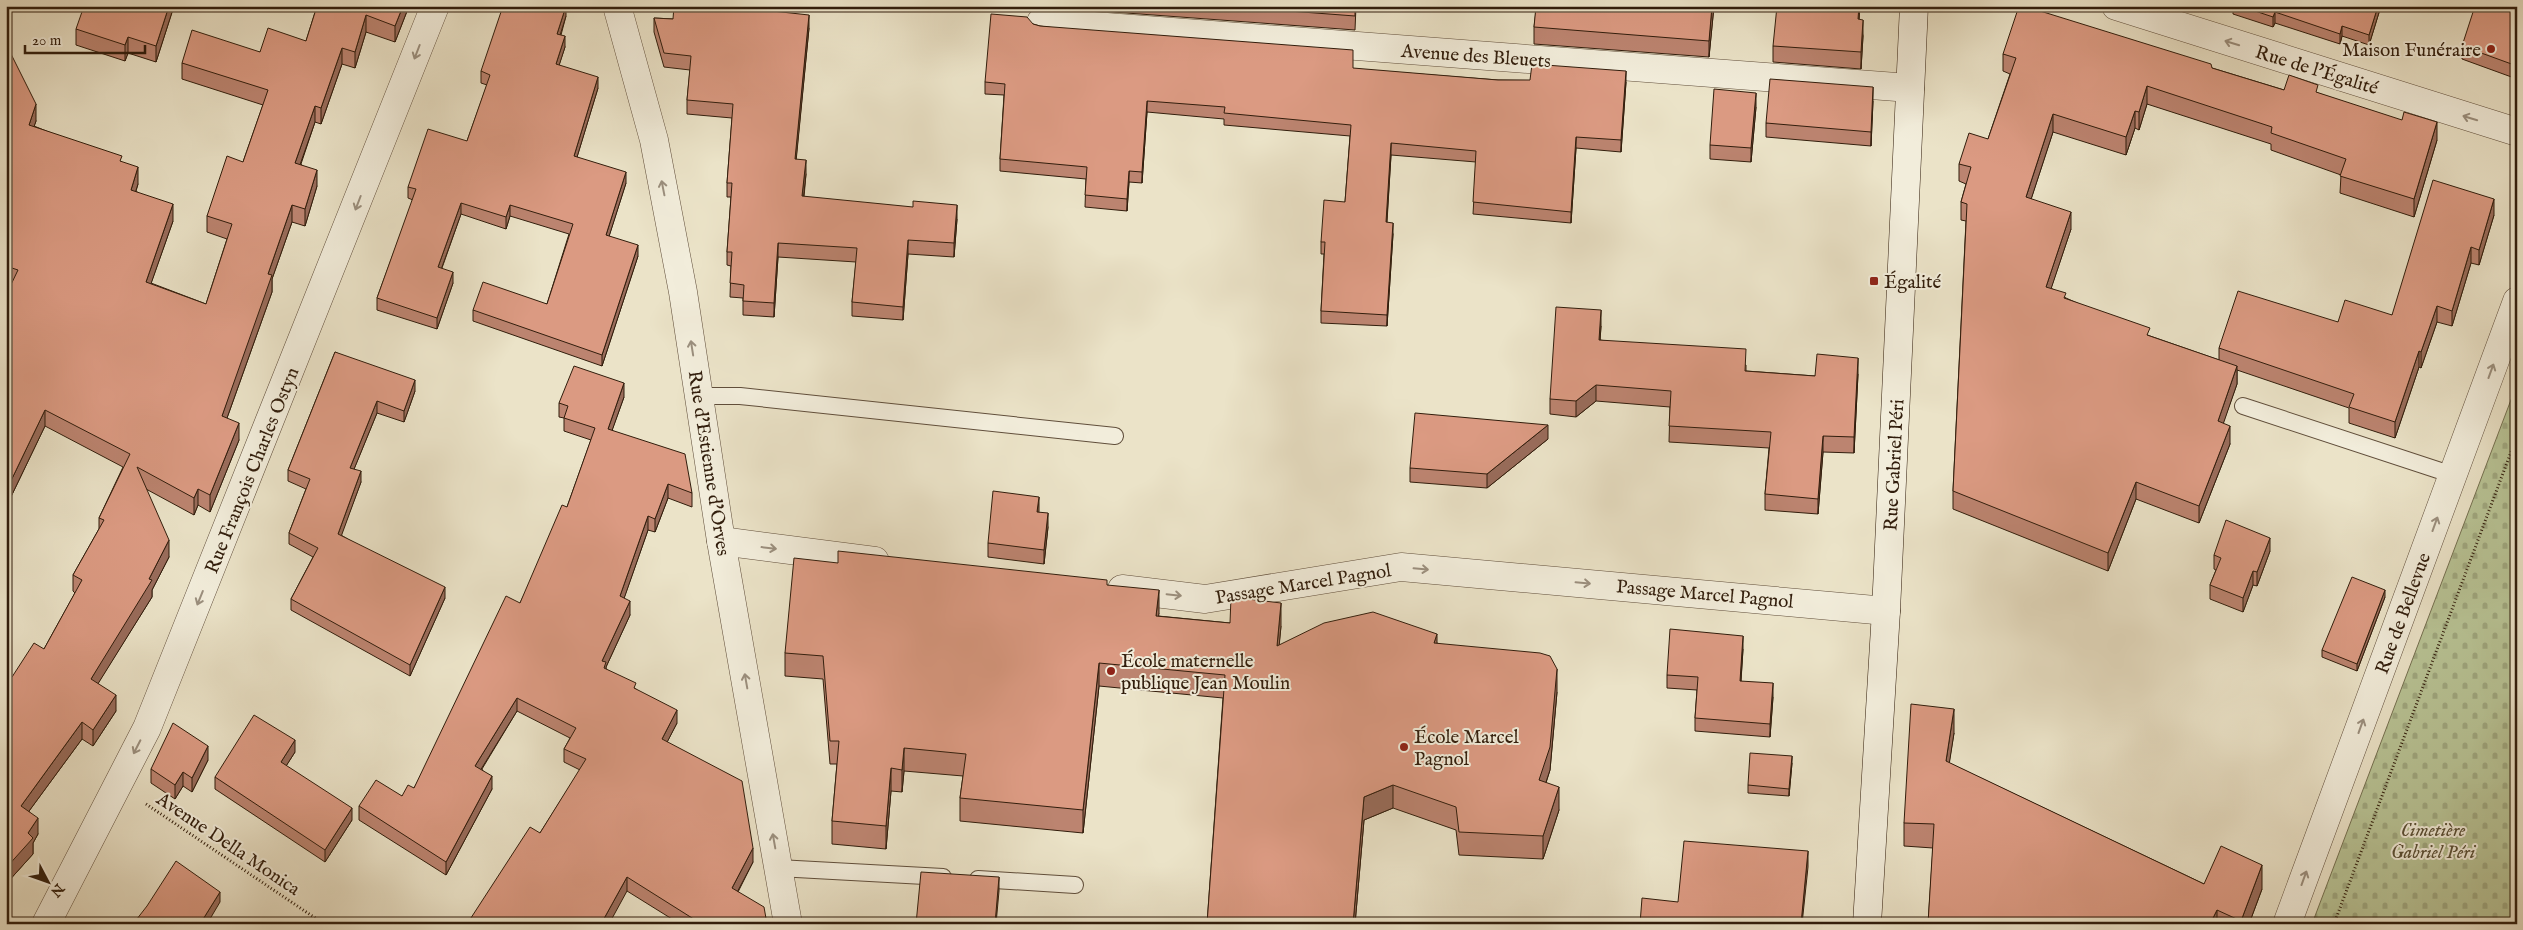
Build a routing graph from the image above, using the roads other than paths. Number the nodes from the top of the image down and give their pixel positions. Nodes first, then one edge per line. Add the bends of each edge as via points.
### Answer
1 (435, 6) edge
2 (617, 6) edge
3 (1914, 6) edge
4 (2116, 6) edge
5 (1041, 22) dead end
6 (1910, 88) junction
7 (2517, 132) edge
8 (2517, 301) edge
9 (699, 396) junction
10 (2243, 406) dead end
11 (1115, 436) dead end
12 (2453, 475) junction
13 (721, 541) junction
14 (899, 564) edge
15 (1100, 587) edge
16 (1886, 611) junction
17 (778, 868) junction
18 (1075, 885) dead end
19 (46, 924) edge
20 (788, 924) edge
21 (1867, 924) edge
22 (2287, 924) edge

1 -> 19 street, Rue François Charles Ostyn via 147,728
9 -> 2 street, Rue d'Estienne d'Orves via 654,140
3 - 6 street, Rue Gabriel Péri
7 -> 4 street, Rue de l'Égalité
5 - 6 street, Avenue des Bleuets
6 - 16 street, Rue Gabriel Péri
12 -> 8 street, Rue de Bellevue
9 - 11 lane via 740,396
9 - 13 street, Rue d'Estienne d'Orves
10 - 12 lane
22 -> 12 street, Rue de Bellevue
13 -> 14 street
17 -> 13 street, Rue d'Estienne d'Orves
15 -> 16 street, Passage Marcel Pagnol via 1205,599 1401,567
16 - 21 street, Rue Gabriel Péri
17 - 18 lane
17 - 20 street, Rue d'Estienne d'Orves

